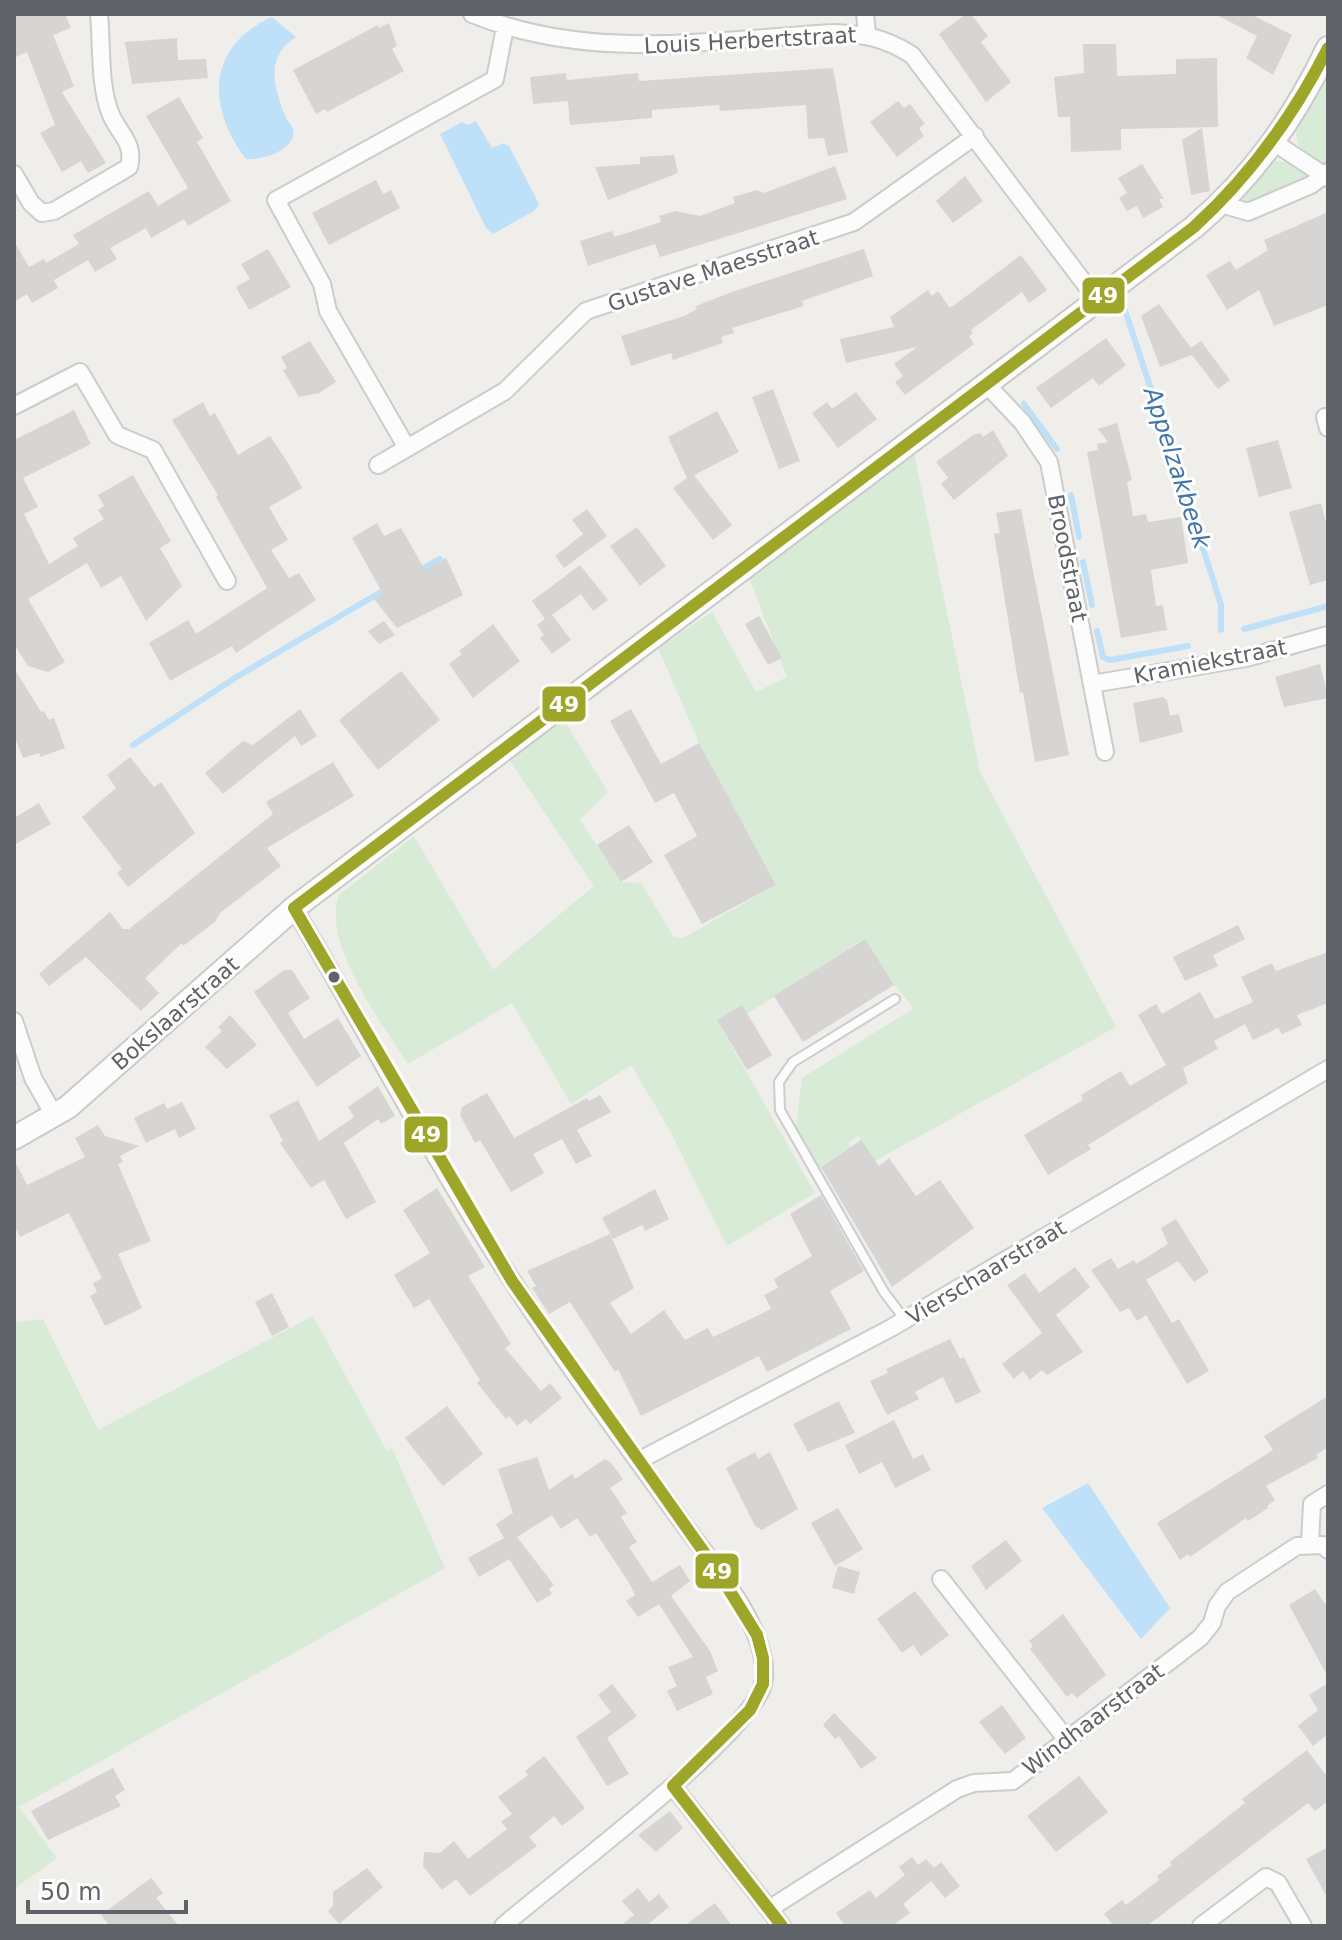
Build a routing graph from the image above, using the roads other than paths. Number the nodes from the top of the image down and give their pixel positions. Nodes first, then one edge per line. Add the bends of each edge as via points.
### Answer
1 (99, 14) edge
2 (472, 14) edge
3 (865, 14) edge
4 (505, 27) junction
5 (867, 34) junction
6 (1328, 48) edge
7 (975, 136) junction
8 (1275, 143) junction
9 (14, 174) edge
10 (1327, 176) edge
11 (1221, 204) junction
12 (1097, 300) junction
13 (986, 384) junction
14 (14, 406) edge
15 (407, 448) junction
16 (378, 465) dead end
17 (227, 581) dead end
18 (1328, 635) edge
19 (1092, 684) junction
20 (1105, 752) dead end
21 (294, 908) junction
22 (895, 999) dead end
23 (14, 1021) edge
24 (1328, 1069) edge
25 (54, 1115) junction
26 (14, 1138) edge
27 (905, 1320) junction
28 (638, 1461) junction
29 (1328, 1494) edge
30 (1310, 1543) junction
31 (1328, 1550) edge
32 (941, 1579) dead end
33 (1067, 1740) junction
34 (673, 1786) junction
35 (769, 1909) junction
36 (503, 1926) edge
37 (782, 1926) edge
38 (1201, 1926) edge
39 (1303, 1926) edge

1 - 9 street via 107,101 128,142 129,167 42,213
2 - 4 street, Louis Herbertstraat
3 - 5 street
4 - 5 street, Louis Herbertstraat via 613,46
4 - 15 street via 495,79 276,200 322,284 328,311
5 - 7 street, Louis Herbertstraat via 912,55
6 - 8 street, Bokslaarstraat
7 - 12 street, Louis Herbertstraat
7 - 15 street, Gustave Maesstraat via 854,222 586,311 505,391
8 - 10 street
8 - 11 street, Bokslaarstraat
10 - 11 street via 1248,212
11 - 12 street, Bokslaarstraat
12 - 13 street, Bokslaarstraat
13 - 19 street, Broodstraat via 1022,422 1049,462
13 - 21 street, Bokslaarstraat
14 - 17 street via 80,372 117,435 153,450
15 - 16 street, Gustave Maesstraat
18 - 19 street, Kramiekstraat via 1246,658
19 - 20 street, Broodstraat
21 - 25 street, Bokslaarstraat
21 - 28 street via 512,1281
22 - 27 lane via 793,1062 779,1082 780,1110
23 - 25 street via 33,1078
24 - 27 street, Vierschaarstraat
25 - 26 street, Bokslaarstraat
27 - 28 street, Vierschaarstraat
28 - 34 street via 718,1572 757,1635 763,1658 763,1684 750,1710
29 - 30 street via 1312,1504
30 - 31 street
30 - 33 street, Windhaarstraat via 1297,1546 1227,1592 1200,1638
32 - 33 street
33 - 35 street, Windhaarstraat via 1013,1781 957,1789
34 - 35 street
34 - 36 street
35 - 37 street
38 - 39 street via 1266,1877 1278,1883

